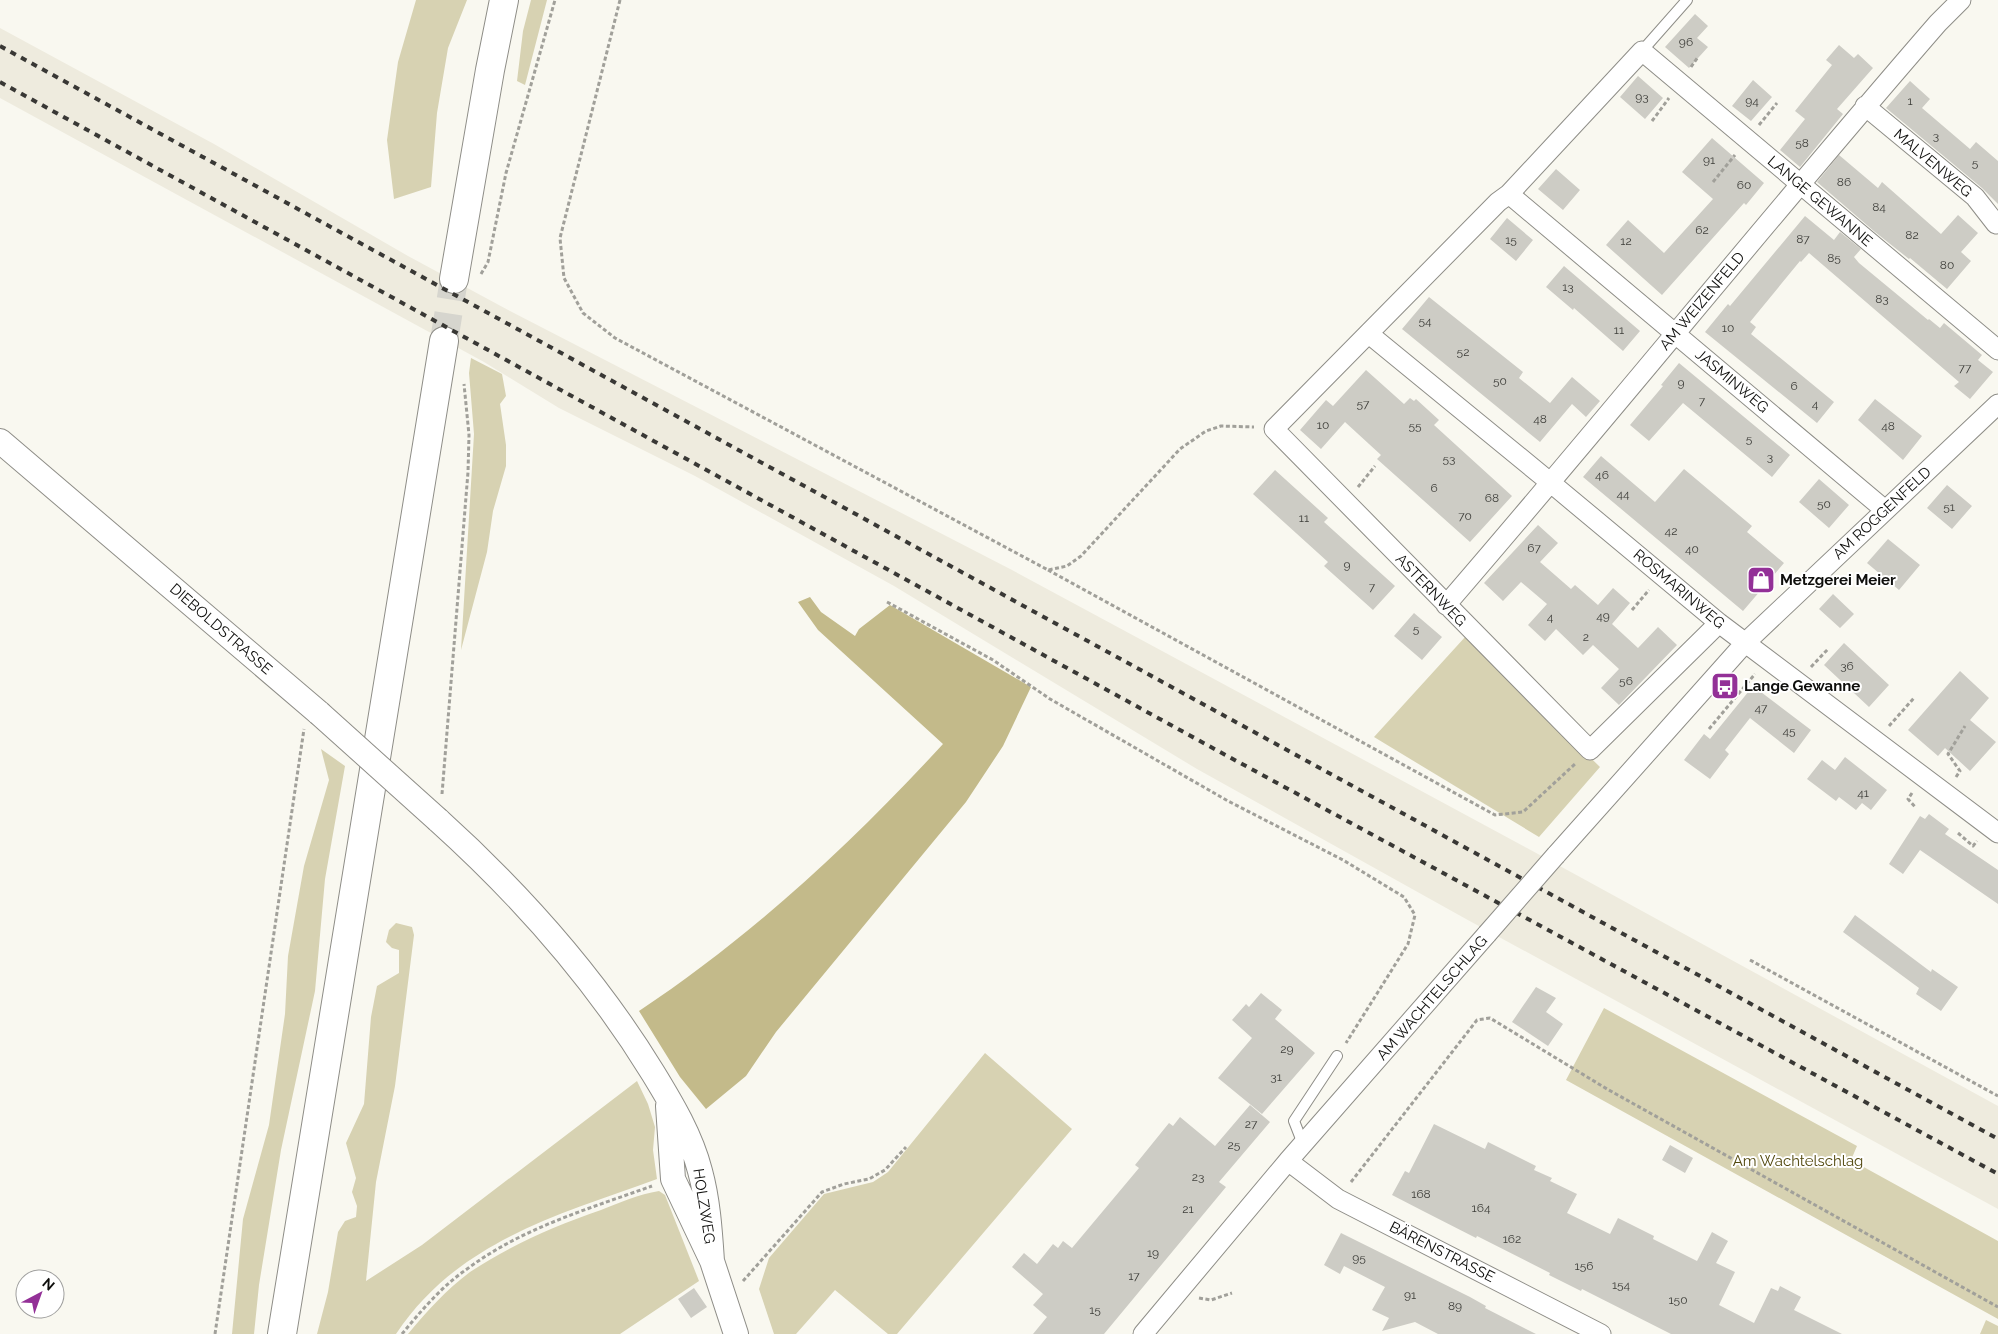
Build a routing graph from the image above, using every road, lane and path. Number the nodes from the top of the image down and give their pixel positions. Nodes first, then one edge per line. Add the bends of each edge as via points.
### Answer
1 (504, 0) edge
2 (555, 0) edge
3 (620, 0) edge
4 (1687, 0) edge
5 (1961, 0) edge
6 (1642, 51) junction
7 (1865, 106) junction
8 (1799, 184) junction
9 (1509, 194) junction
10 (1996, 224) dead end
11 (467, 278) joint
12 (1675, 333) junction
13 (1369, 334) junction
14 (444, 341) tunnel mouth
15 (1998, 350) edge
16 (464, 381) dead end
17 (1998, 404) edge
18 (1274, 429) junction
19 (0, 441) edge
20 (1375, 466) dead end
21 (1551, 482) junction
22 (1345, 502) junction
23 (1885, 510) junction
24 (1048, 570) junction
25 (1661, 575) junction
26 (887, 602) dead end
27 (1446, 605) junction
28 (1632, 610) dead end
29 (1719, 623) junction
30 (1745, 643) junction
31 (1766, 658) junction
32 (1914, 698) dead end
33 (313, 708) junction
34 (1965, 726) dead end
35 (1709, 729) dead end
36 (1875, 741) junction
37 (1590, 750) junction
38 (1944, 793) junction
39 (438, 820) junction
40 (1998, 833) edge
41 (1750, 960) dead end
42 (1337, 1056) joint
43 (653, 1073) joint
44 (1998, 1096) edge
45 (668, 1097) junction
46 (1303, 1144) junction
47 (906, 1147) dead end
48 (1288, 1161) junction
49 (673, 1179) junction
50 (1338, 1199) junction
51 (712, 1261) junction
52 (1232, 1293) dead end
53 (1176, 1295) junction
54 (724, 1302) junction
55 (1998, 1307) edge
56 (215, 1334) edge
57 (282, 1334) edge
58 (402, 1334) edge
59 (736, 1334) edge
60 (1143, 1334) edge
61 (1601, 1334) edge

1 - 11 main road via 490,70
2 - 11 path via 506,173 488,262
3 - 24 path via 560,238 564,278 583,313 615,338
4 - 6 lane
5 - 7 street, AM WEIZENFELD
6 - 8 street, LANGE GEWANNE
6 - 9 street
7 - 8 street, AM WEIZENFELD
7 - 10 street, MALVENWEG via 1975,197
8 - 12 street, AM WEIZENFELD
8 - 15 street, LANGE GEWANNE
9 - 12 street, JASMINWEG
9 - 13 street
12 - 21 street, AM WEIZENFELD
12 - 23 street, JASMINWEG
13 - 18 street
13 - 21 street, ROSMARINWEG
14 - 57 main road
16 - 39 path via 470,435 468,472
17 - 23 street, AM ROGGENFELD
18 - 22 street, ASTERNWEG
18 - 24 path via 1221,426 1206,431 1180,449 1081,556 1067,566
19 - 33 street, DIEBOLDSTRASSE
20 - 22 path
21 - 25 street, ROSMARINWEG
21 - 27 street, AM WEIZENFELD
22 - 27 street, ASTERNWEG
23 - 30 street, AM ROGGENFELD
24 - 37 path via 1495,815 1523,812
25 - 28 path
25 - 29 street, ROSMARINWEG
26 - 42 path via 993,660 1050,699 1228,802 1343,860 1404,897 1415,915 1408,944
27 - 37 street, ASTERNWEG
29 - 30 street, ROSMARINWEG
29 - 37 street
30 - 31 street, ROSMARINWEG
30 - 46 street, AM WACHTELSCHLAG, bridge
31 - 35 path
31 - 36 street, ROSMARINWEG
32 - 36 path
33 - 39 street, DIEBOLDSTRASSE, bridge
33 - 56 path
34 - 38 path via 1948,754 1960,771
36 - 38 street, ROSMARINWEG
38 - 40 street, ROSMARINWEG
39 - 43 street, DIEBOLDSTRASSE via 495,875 572,960 603,998
41 - 44 path
42 - 46 lane via 1294,1121
43 - 45 street, HOLZWEG
45 - 49 street, HOLZWEG
45 - 51 street, HOLZWEG via 683,1124 700,1171
46 - 48 street, AM WACHTELSCHLAG
47 - 54 path via 885,1170 869,1179 822,1192
48 - 50 street, BÄRENSTRASSE
48 - 53 street, AM WACHTELSCHLAG
49 - 51 street, HOLZWEG
49 - 58 path via 525,1233 466,1269 419,1313
50 - 55 path via 1477,1020 1490,1018 1607,1089
50 - 61 street, BÄRENSTRASSE
51 - 54 street, HOLZWEG
52 - 53 path via 1211,1300
53 - 60 street, AM WACHTELSCHLAG
54 - 59 street, HOLZWEG

